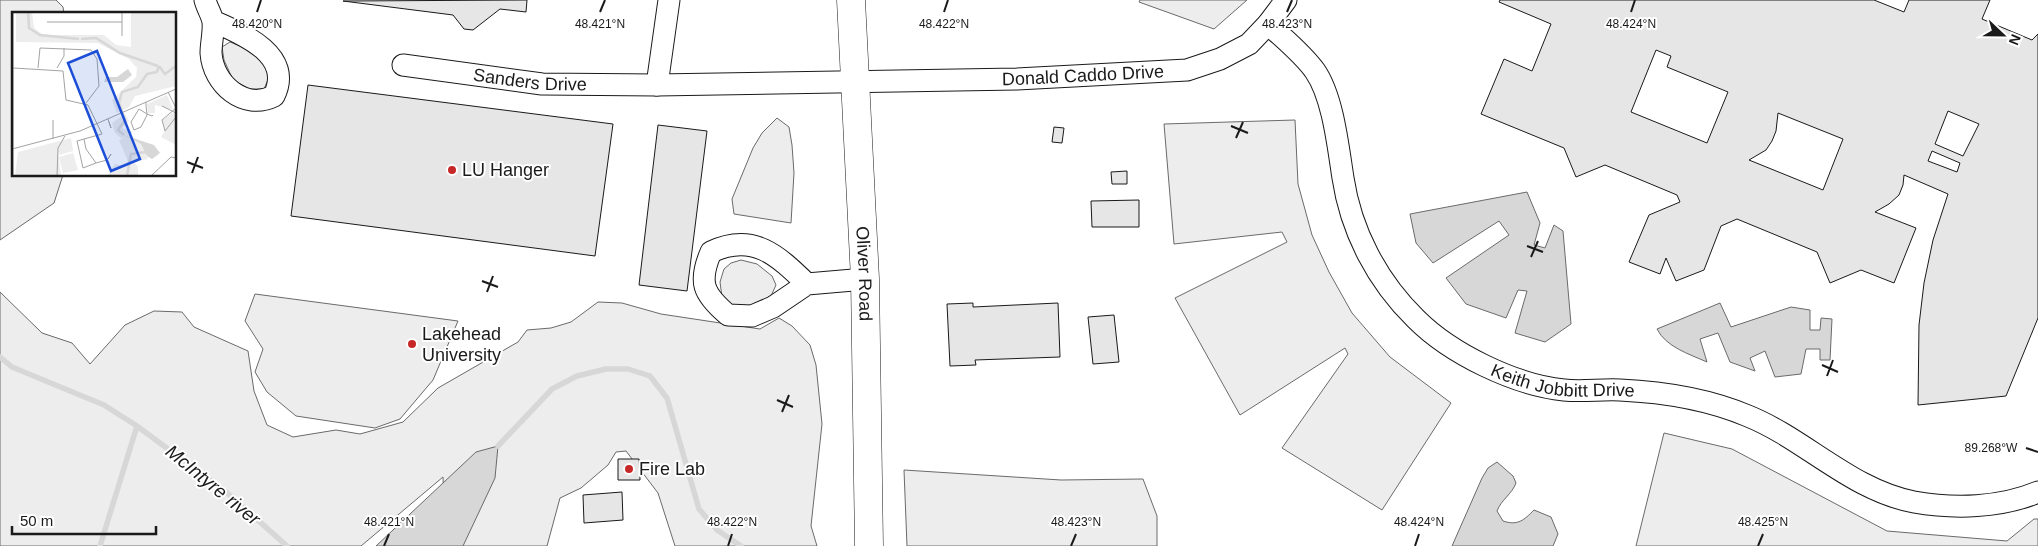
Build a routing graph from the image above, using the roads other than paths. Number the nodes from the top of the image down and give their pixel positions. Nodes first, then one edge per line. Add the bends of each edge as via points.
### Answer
1 (205, 0) edge
2 (669, 0) edge
3 (851, 0) edge
4 (1286, 0) edge
5 (213, 21) dead end
6 (1268, 24) junction
7 (403, 65) dead end
8 (854, 81) junction
9 (657, 84) junction
10 (865, 279) junction
11 (807, 284) junction
12 (2038, 492) edge
13 (869, 546) edge

1 - 5 street
2 - 9 street
3 - 8 main road, Oliver Road
4 - 6 street, Donald Caddo Drive
6 - 8 street, Donald Caddo Drive via 1249,44 1188,70 1017,79
6 - 12 street, Keith Jobbitt Drive via 1316,72 1332,112 1348,203 1366,251 1382,279 1416,319 1450,347 1528,382 1564,390 1665,393 1708,402 1749,416 1843,472 1879,490 1915,502 1997,504
7 - 9 street, Sanders Drive via 542,84
8 - 9 street, Sanders Drive
8 - 10 main road, Oliver Road
10 - 11 street
10 - 13 main road, Oliver Road
11 - 11 street via 785,263 765,250 746,244 726,245 711,252 703,270 704,289 728,315 752,316 773,307

